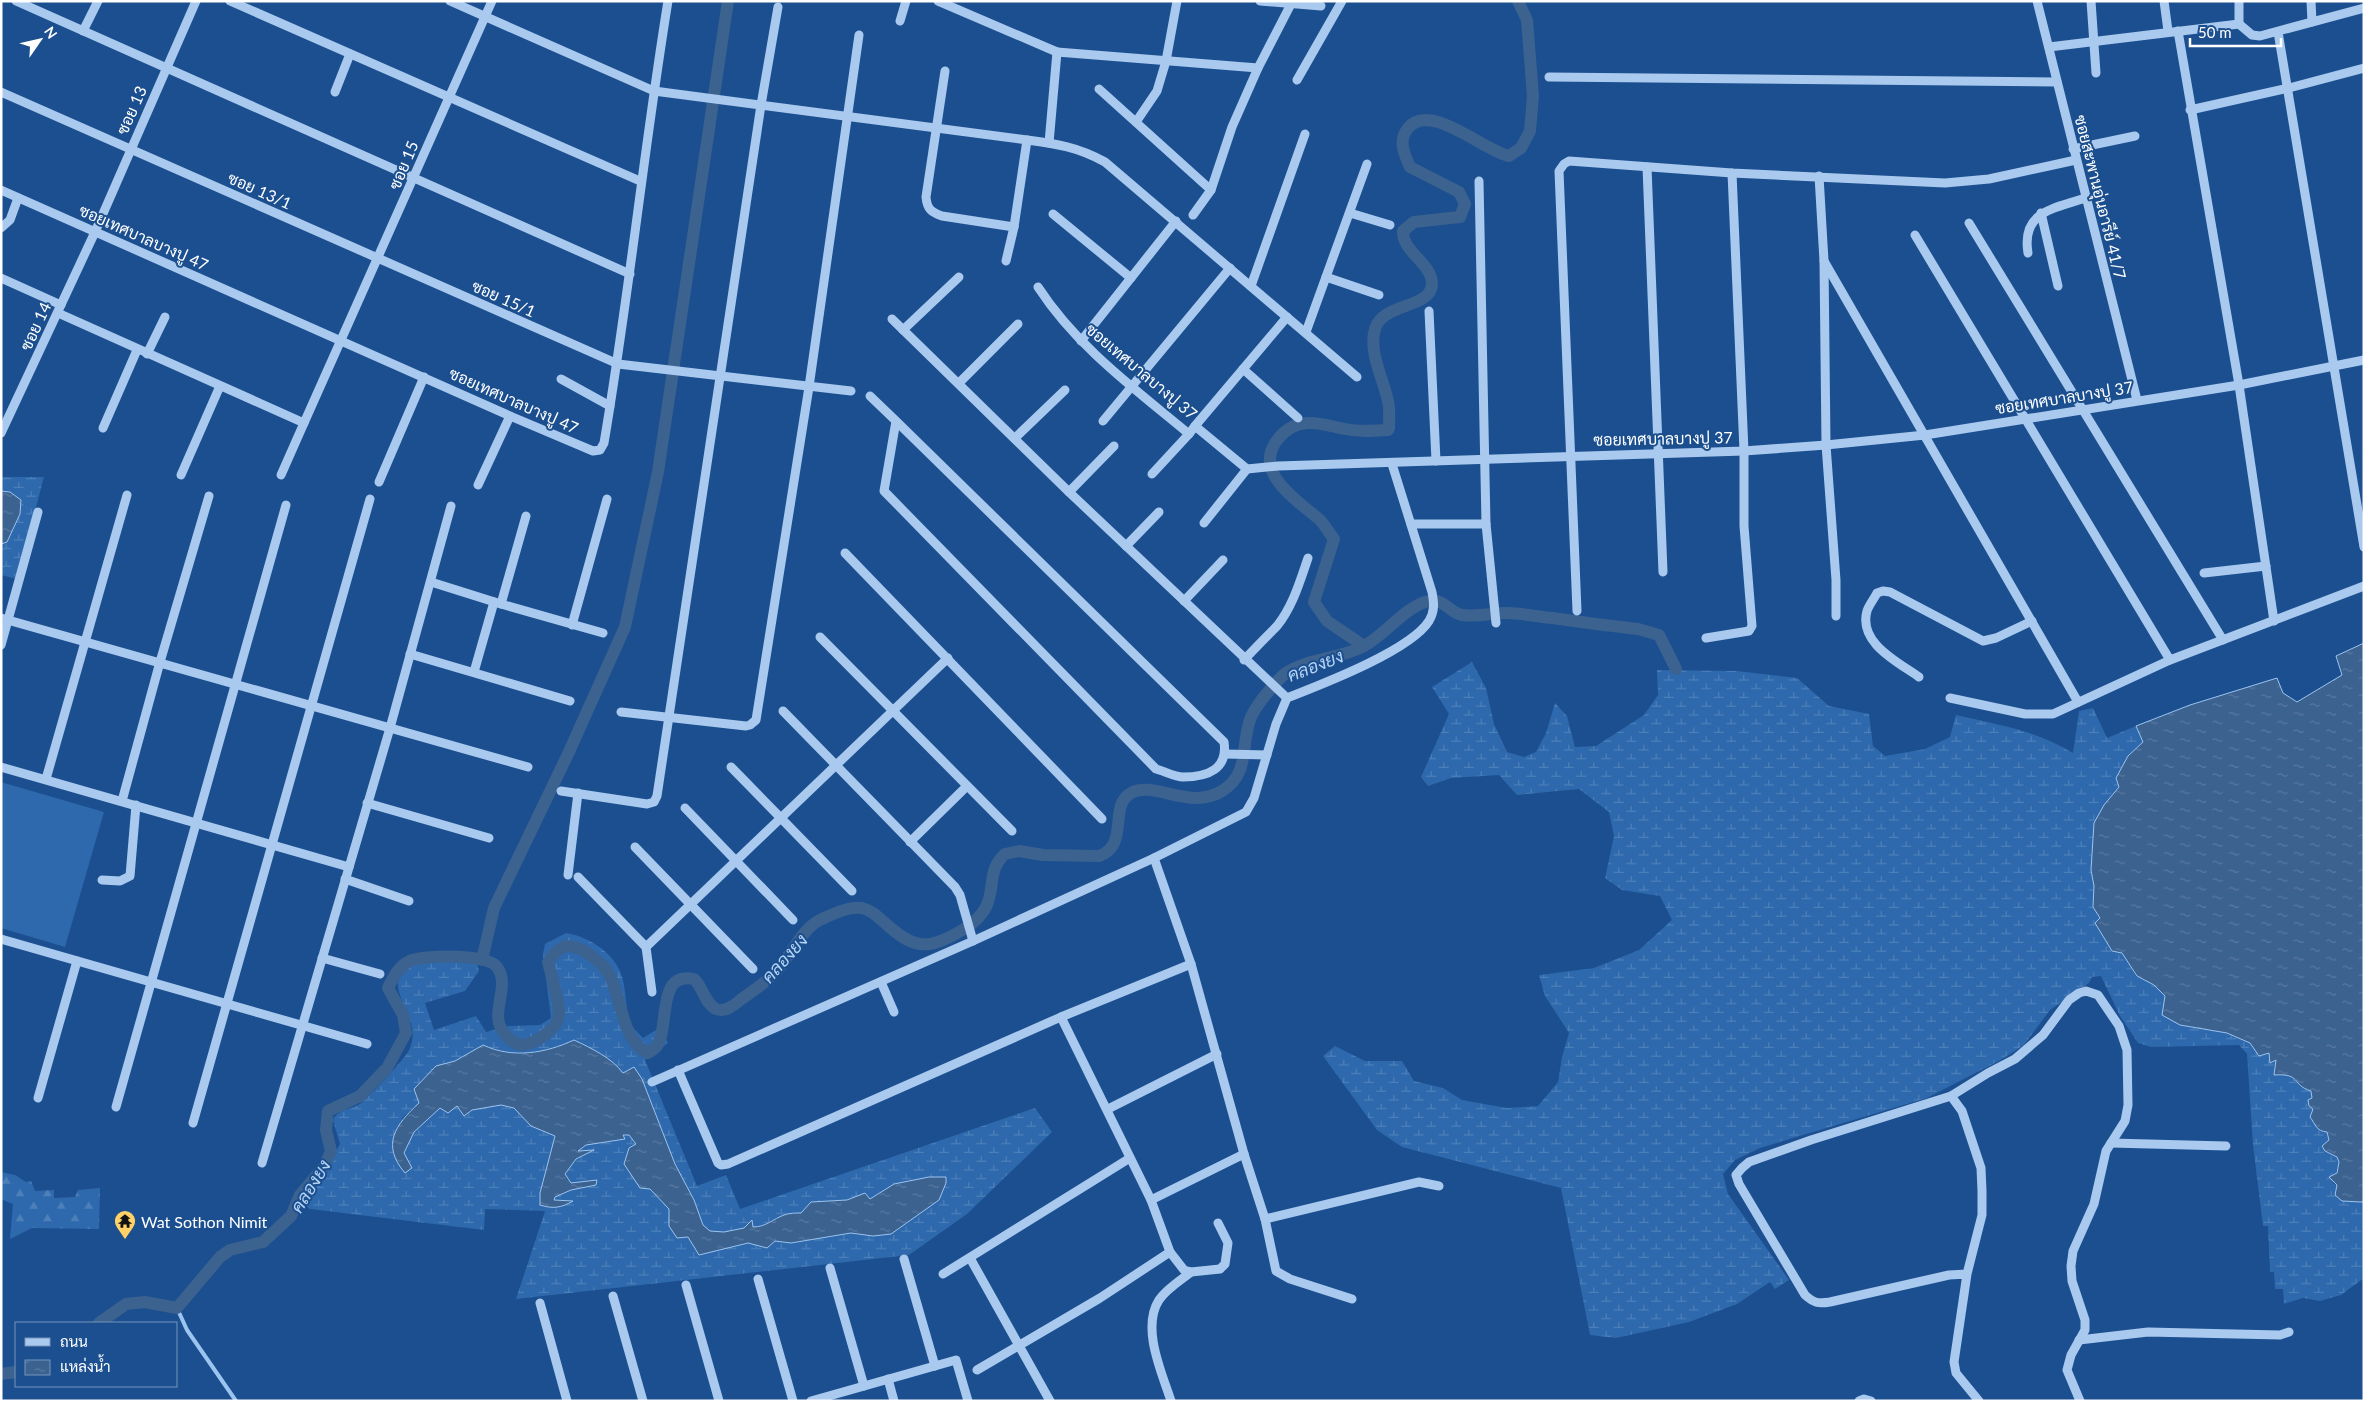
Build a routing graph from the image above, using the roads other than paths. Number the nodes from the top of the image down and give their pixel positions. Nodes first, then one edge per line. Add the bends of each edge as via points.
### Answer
1 (16, 1) edge
2 (98, 1) edge
3 (196, 1) edge
4 (230, 1) edge
5 (450, 1) edge
6 (492, 1) edge
7 (668, 1) edge
8 (906, 1) edge
9 (938, 1) edge
10 (1177, 1) edge
11 (1260, 1) edge
12 (1342, 1) edge
13 (2037, 1) edge
14 (2091, 1) edge
15 (2164, 1) edge
16 (2238, 1) edge
17 (2311, 1) edge
18 (1291, 4) junction
19 (1321, 6) dead end
20 (778, 7) dead end
21 (2364, 8) edge
22 (484, 16) junction
23 (900, 22) dead end
24 (2312, 22) junction
25 (2239, 24) junction
26 (83, 31) junction
27 (2168, 31) junction
28 (2178, 31) junction
29 (2278, 32) junction
30 (859, 34) dead end
31 (2093, 40) junction
32 (2049, 47) junction
33 (1057, 52) junction
34 (350, 54) junction
35 (1166, 61) junction
36 (1258, 68) junction
37 (2364, 68) edge
38 (166, 69) junction
39 (945, 70) dead end
40 (2096, 73) dead end
41 (1548, 77) dead end
42 (1297, 80) dead end
43 (2057, 82) junction
44 (2289, 88) junction
45 (1100, 89) dead end
46 (654, 91) junction
47 (1, 92) edge
48 (334, 92) dead end
49 (449, 98) junction
50 (761, 105) junction
51 (2190, 110) junction
52 (848, 116) junction
53 (1136, 122) junction
54 (937, 128) junction
55 (1305, 134) dead end
56 (2134, 136) dead end
57 (1027, 140) junction
58 (1049, 143) junction
59 (130, 149) junction
60 (2073, 149) junction
61 (2076, 160) junction
62 (1367, 164) dead end
63 (1647, 167) junction
64 (1732, 173) junction
65 (1819, 176) junction
66 (414, 179) junction
67 (1479, 181) dead end
68 (640, 182) junction
69 (1, 190) edge
70 (1211, 190) junction
71 (18, 198) junction
72 (2085, 198) junction
73 (1350, 213) junction
74 (2042, 213) junction
75 (1054, 214) dead end
76 (1193, 215) dead end
77 (1176, 222) junction
78 (1969, 223) dead end
79 (1390, 225) dead end
80 (1014, 227) junction
81 (1, 228) edge
82 (95, 232) junction
83 (1914, 235) dead end
84 (2028, 253) dead end
85 (378, 259) junction
86 (1006, 261) dead end
87 (1824, 261) junction
88 (1230, 268) junction
89 (630, 274) junction
90 (959, 277) dead end
91 (1, 278) edge
92 (1131, 278) junction
93 (1326, 278) junction
94 (1251, 286) junction
95 (2058, 286) dead end
96 (1038, 287) dead end
97 (1379, 295) dead end
98 (60, 309) junction
99 (1429, 311) dead end
100 (165, 317) dead end
101 (1287, 317) junction
102 (892, 319) dead end
103 (1018, 324) dead end
104 (903, 330) junction
105 (1306, 332) junction
106 (342, 341) junction
107 (1081, 341) junction
108 (137, 350) junction
109 (147, 354) junction
110 (2364, 360) edge
111 (618, 364) junction
112 (2335, 366) junction
113 (1243, 369) junction
114 (424, 377) junction
115 (720, 377) junction
116 (1357, 377) dead end
117 (561, 380) dead end
118 (959, 383) junction
119 (2239, 385) junction
120 (220, 386) junction
121 (808, 387) junction
122 (1133, 387) junction
123 (1065, 390) dead end
124 (851, 391) dead end
125 (870, 396) dead end
126 (2137, 400) junction
127 (610, 406) junction
128 (2080, 408) junction
129 (510, 416) junction
130 (1298, 418) dead end
131 (2024, 419) junction
132 (896, 421) junction
133 (1103, 421) dead end
134 (304, 423) junction
135 (1195, 426) junction
136 (103, 428) dead end
137 (1, 433) edge
138 (1189, 434) junction
139 (1925, 435) junction
140 (1015, 438) junction
141 (1826, 445) junction
142 (1114, 446) dead end
143 (1744, 451) junction
144 (1658, 453) junction
145 (1572, 456) junction
146 (1484, 460) junction
147 (1436, 461) junction
148 (1392, 464) junction
149 (1247, 470) junction
150 (1152, 474) dead end
151 (181, 475) dead end
152 (281, 476) dead end
153 (379, 482) dead end
154 (478, 485) dead end
155 (1069, 492) junction
156 (127, 495) dead end
157 (209, 496) dead end
158 (370, 499) dead end
159 (606, 499) dead end
160 (286, 505) dead end
161 (451, 506) dead end
162 (38, 512) dead end
163 (1159, 512) dead end
164 (526, 516) dead end
165 (1204, 523) dead end
166 (1410, 524) junction
167 (1486, 524) junction
168 (1126, 546) junction
169 (2364, 547) edge
170 (846, 553) dead end
171 (1308, 558) dead end
172 (1224, 560) dead end
173 (2266, 566) junction
174 (1663, 572) dead end
175 (2204, 572) dead end
176 (431, 582) junction
177 (2364, 586) edge
178 (1184, 601) junction
179 (497, 603) junction
180 (1578, 611) dead end
181 (1836, 616) dead end
182 (5, 619) edge
183 (2032, 621) junction
184 (2274, 621) junction
185 (1496, 623) dead end
186 (572, 624) junction
187 (602, 633) dead end
188 (820, 637) dead end
189 (1706, 638) dead end
190 (2223, 640) junction
191 (85, 642) junction
192 (1, 645) edge
193 (410, 654) junction
194 (948, 658) junction
195 (1244, 660) junction
196 (2170, 660) junction
197 (160, 662) junction
198 (474, 672) junction
199 (1919, 677) dead end
200 (236, 684) junction
201 (1287, 698) junction
202 (1950, 698) dead end
203 (570, 701) dead end
204 (2078, 702) junction
205 (312, 705) junction
206 (783, 711) dead end
207 (893, 711) junction
208 (621, 712) dead end
209 (669, 717) junction
210 (390, 728) junction
211 (1226, 754) junction
212 (1267, 755) junction
213 (836, 766) junction
214 (1, 767) edge
215 (528, 767) dead end
216 (731, 767) dead end
217 (46, 779) junction
218 (967, 786) junction
219 (561, 791) dead end
220 (578, 793) junction
221 (122, 801) junction
222 (367, 803) junction
223 (136, 805) junction
224 (685, 808) dead end
225 (781, 819) junction
226 (1102, 819) dead end
227 (197, 822) junction
228 (1012, 831) dead end
229 (489, 838) dead end
230 (910, 842) junction
231 (273, 845) junction
232 (636, 847) dead end
233 (1154, 858) junction
234 (737, 862) junction
235 (349, 867) junction
236 (345, 879) junction
237 (102, 880) dead end
238 (852, 891) dead end
239 (409, 901) dead end
240 (692, 906) junction
241 (793, 920) dead end
242 (972, 938) junction
243 (1, 939) edge
244 (646, 948) junction
245 (322, 958) junction
246 (77, 961) junction
247 (1191, 964) junction
248 (753, 969) dead end
249 (380, 974) dead end
250 (152, 982) junction
251 (881, 982) junction
252 (652, 992) dead end
253 (228, 1004) junction
254 (894, 1012) dead end
255 (1061, 1017) junction
256 (303, 1025) junction
257 (367, 1044) dead end
258 (1217, 1054) junction
259 (678, 1070) junction
260 (652, 1082) dead end
261 (1951, 1096) junction
262 (38, 1098) dead end
263 (116, 1107) dead end
264 (1108, 1109) junction
265 (193, 1123) dead end
266 (2110, 1143) junction
267 (2226, 1146) dead end
268 (1244, 1154) junction
269 (1130, 1158) junction
270 (262, 1164) dead end
271 (1440, 1186) dead end
272 (1151, 1200) junction
273 (1266, 1219) junction
274 (1218, 1223) dead end
275 (1170, 1252) junction
276 (970, 1258) junction
277 (904, 1259) dead end
278 (830, 1268) dead end
279 (1191, 1272) junction
280 (943, 1274) dead end
281 (1967, 1274) junction
282 (758, 1279) dead end
283 (686, 1285) dead end
284 (613, 1296) dead end
285 (1352, 1299) dead end
286 (540, 1303) dead end
287 (2289, 1332) dead end
288 (2079, 1340) junction
289 (1018, 1345) junction
290 (935, 1366) junction
291 (977, 1370) dead end
292 (888, 1379) junction
293 (864, 1386) junction
294 (816, 1400) edge
295 (2079, 1400) edge
296 (567, 1401) edge
297 (643, 1401) edge
298 (719, 1401) edge
299 (793, 1401) edge
300 (894, 1401) edge
301 (968, 1401) edge
302 (1050, 1401) edge
303 (1172, 1401) edge
304 (1859, 1401) edge
305 (1871, 1401) edge
306 (1979, 1401) edge

1 - 26 street
2 - 26 street
3 - 38 street, ซอย 13
4 - 34 street
5 - 22 street
6 - 22 street, ซอย 15
7 - 46 street, ซอยเทศบาลบางปู 47
8 - 23 street
9 - 33 street
10 - 35 street
11 - 18 street
12 - 42 street
13 - 32 street, ซอยสะพานอุ่นอารีย์ 41/7
14 - 31 street
15 - 27 street
16 - 25 street
17 - 24 street
18 - 19 street
18 - 36 street
20 - 50 street
21 - 24 street
22 - 46 street
22 - 49 street, ซอย 15
24 - 29 street
25 - 28 street
25 - 29 street via 2252,35
26 - 38 street
27 - 28 street
27 - 31 street
28 - 51 street
29 - 44 street
30 - 52 street
31 - 32 street
31 - 40 street
32 - 43 street, ซอยสะพานอุ่นอารีย์ 41/7
33 - 35 street
33 - 58 street
34 - 48 street
34 - 49 street
35 - 36 street
35 - 53 street via 1158,91
36 - 70 street via 1232,127
37 - 44 street
38 - 59 street, ซอย 13
38 - 66 street
39 - 54 street
41 - 43 street
43 - 60 street, ซอยสะพานอุ่นอารีย์ 41/7
44 - 51 street
44 - 112 street
45 - 53 street
46 - 50 street
46 - 68 street, ซอยเทศบาลบางปู 47
47 - 59 street, ซอย 13/1
49 - 66 street, ซอย 15
49 - 68 street
50 - 52 street
50 - 115 street
51 - 119 street
52 - 54 street
52 - 121 street
53 - 70 street
54 - 57 street
54 - 80 street via 926,197 926,205 931,212
55 - 94 street
56 - 60 street
57 - 58 street
57 - 80 street
58 - 77 street via 1085,151 1104,162
59 - 82 street, ซอย 13
59 - 85 street, ซอย 13/1
60 - 61 street, ซอยสะพานอุ่นอารีย์ 41/7
61 - 65 street via 1945,184
61 - 72 street, ซอยสะพานอุ่นอารีย์ 41/7
62 - 73 street
63 - 64 street
63 - 144 street
63 - 145 street via 1570,161 1559,171
64 - 65 street
64 - 143 street
65 - 87 street
66 - 85 street, ซอย 15
66 - 89 street
67 - 146 street
68 - 89 street, ซอยเทศบาลบางปู 47
69 - 71 street, ซอยเทศบาลบางปู 47
70 - 76 street
71 - 81 street via 10,220
71 - 82 street, ซอยเทศบาลบางปู 47
72 - 74 street
72 - 126 street, ซอยสะพานอุ่นอารีย์ 41/7
73 - 79 street
73 - 93 street
74 - 84 street via 2030,225 2026,244
74 - 95 street
75 - 92 street
77 - 88 street
77 - 92 street
78 - 128 street
80 - 86 street
82 - 98 street, ซอย 14
82 - 106 street, ซอยเทศบาลบางปู 47
83 - 131 street
85 - 106 street, ซอย 15
85 - 111 street, ซอย 15/1
87 - 139 street
87 - 141 street
88 - 94 street
88 - 122 street
89 - 111 street, ซอยเทศบาลบางปู 47
90 - 104 street
91 - 98 street
92 - 107 street
93 - 97 street
93 - 105 street
94 - 101 street
96 - 107 street, ซอยเทศบาลบางปู 37 via 1055,313
98 - 108 street
98 - 137 street, ซอย 14
99 - 147 street
100 - 109 street
101 - 105 street
101 - 113 street
102 - 104 street
103 - 118 street
104 - 118 street
105 - 116 street
106 - 114 street, ซอยเทศบาลบางปู 47
106 - 134 street, ซอย 15
107 - 122 street, ซอยเทศบาลบางปู 37
108 - 109 street
108 - 136 street
109 - 120 street
110 - 112 street, ซอยเทศบาลบางปู 37
111 - 115 street, ซอย 15/1
111 - 127 street, ซอยเทศบาลบางปู 47
112 - 119 street, ซอยเทศบาลบางปู 37
112 - 169 street
113 - 130 street
113 - 135 street
114 - 129 street, ซอยเทศบาลบางปู 47
114 - 153 street
115 - 121 street, ซอย 15/1
115 - 209 street
117 - 127 street
118 - 140 street
119 - 126 street, ซอยเทศบาลบางปู 37
119 - 173 street
120 - 134 street
120 - 151 street
121 - 124 street, ซอย 15/1
121 - 209 street via 756,720 746,726
122 - 133 street
122 - 138 street, ซอยเทศบาลบางปู 37
123 - 140 street
125 - 132 street
126 - 128 street, ซอยเทศบาลบางปู 37
127 - 129 street, ซอยเทศบาลบางปู 47 via 604,443 600,450 593,451
128 - 131 street, ซอยเทศบาลบางปู 37
128 - 190 street
129 - 154 street
131 - 139 street, ซอยเทศบาลบางปู 37
131 - 196 street
132 - 211 street via 1224,742
132 - 211 street via 884,491 1156,769 1182,777 1211,772 1222,764
134 - 152 street, ซอย 15
135 - 138 street, ซอยเทศบาลบางปู 37
135 - 149 street, ซอยเทศบาลบางปู 37
138 - 150 street
139 - 141 street, ซอยเทศบาลบางปู 37
139 - 183 street
140 - 155 street
141 - 143 street, ซอยเทศบาลบางปู 37
141 - 181 street
142 - 155 street
143 - 144 street, ซอยเทศบาลบางปู 37
143 - 189 street via 1744,526 1752,626 1749,631
144 - 145 street, ซอยเทศบาลบางปู 37
144 - 174 street
145 - 146 street, ซอยเทศบาลบางปู 37
145 - 180 street
146 - 147 street, ซอยเทศบาลบางปู 37
146 - 167 street
147 - 148 street, ซอยเทศบาลบางปู 37
148 - 149 street, ซอยเทศบาลบางปู 37 via 1278,466
148 - 166 street
149 - 165 street
155 - 168 street
156 - 191 street
157 - 197 street
158 - 205 street
159 - 186 street
160 - 200 street
161 - 176 street
162 - 182 street
163 - 168 street
164 - 179 street
166 - 167 street
166 - 201 street via 1432,592 1434,608 1428,622 1386,653 1346,674
167 - 185 street
168 - 178 street
170 - 194 street
171 - 195 street via 1298,588 1278,624
172 - 178 street
173 - 175 street
173 - 184 street
176 - 179 street
176 - 193 street
177 - 184 street
178 - 195 street
179 - 186 street
179 - 198 street
182 - 191 street
182 - 192 street
183 - 199 street via 1983,641 1890,592 1877,593 1867,611 1870,636 1878,647
183 - 204 street
184 - 190 street
186 - 187 street
188 - 207 street
190 - 196 street
191 - 197 street
191 - 217 street
193 - 198 street
193 - 210 street
194 - 207 street
194 - 226 street
195 - 201 street
196 - 204 street
197 - 200 street
197 - 221 street
198 - 203 street
200 - 205 street
200 - 227 street
201 - 212 street
202 - 204 street via 2025,714 2052,714
205 - 210 street
205 - 231 street
206 - 213 street
207 - 213 street
207 - 218 street
208 - 209 street
209 - 220 street via 654,802 647,804
210 - 215 street
210 - 222 street
211 - 212 street
212 - 233 street via 1254,798 1246,812
213 - 225 street
213 - 230 street
214 - 217 street
216 - 225 street
217 - 221 street
218 - 228 street
218 - 230 street
219 - 220 street
220 - 244 street via 573,876
221 - 223 street
222 - 229 street
222 - 235 street
223 - 227 street
223 - 237 street via 130,876 120,881
224 - 234 street
225 - 234 street
225 - 238 street
227 - 231 street
227 - 250 street
230 - 242 street via 960,894
231 - 235 street
231 - 253 street
232 - 240 street
233 - 242 street
233 - 247 street
234 - 240 street
234 - 241 street
235 - 236 street
236 - 239 street
236 - 245 street
240 - 244 street
240 - 248 street
242 - 251 street
243 - 246 street
244 - 252 street
245 - 249 street
245 - 256 street
246 - 250 street
246 - 262 street
247 - 255 street
247 - 258 street
250 - 253 street
250 - 263 street
251 - 254 street
251 - 259 street
253 - 256 street
253 - 265 street
255 - 259 street via 721,1165
255 - 264 street
256 - 257 street
256 - 270 street
258 - 264 street
258 - 268 street
259 - 260 street
261 - 266 street via 2015,1059 2043,1035 2069,1000 2079,993 2094,993 2119,1026 2127,1050 2128,1105 2125,1121
261 - 281 street via 1962,1111 1981,1168 1982,1215
261 - 281 street via 1758,1159 1742,1168 1736,1176 1800,1287 1812,1302 1830,1302 1949,1275
264 - 269 street
266 - 267 street
266 - 288 street via 2094,1204 2071,1266 2075,1296 2085,1320 2085,1330
268 - 272 street
268 - 273 street
269 - 272 street
269 - 276 street
271 - 273 street via 1419,1182
272 - 275 street
273 - 285 street via 1279,1274
274 - 279 street via 1228,1243 1225,1264 1220,1269
275 - 279 street via 1184,1270
275 - 289 street via 1100,1298
276 - 280 street
276 - 289 street
277 - 290 street
278 - 293 street
279 - 303 street via 1160,1299 1155,1309 1154,1352
281 - 306 street via 1954,1362 1956,1373
282 - 299 street
283 - 298 street
284 - 297 street
286 - 296 street
287 - 288 street via 2280,1335 2148,1332
288 - 295 street via 2066,1370
289 - 291 street
289 - 302 street
290 - 292 street
290 - 301 street via 956,1360
292 - 293 street
292 - 300 street
293 - 294 street
304 - 305 street

